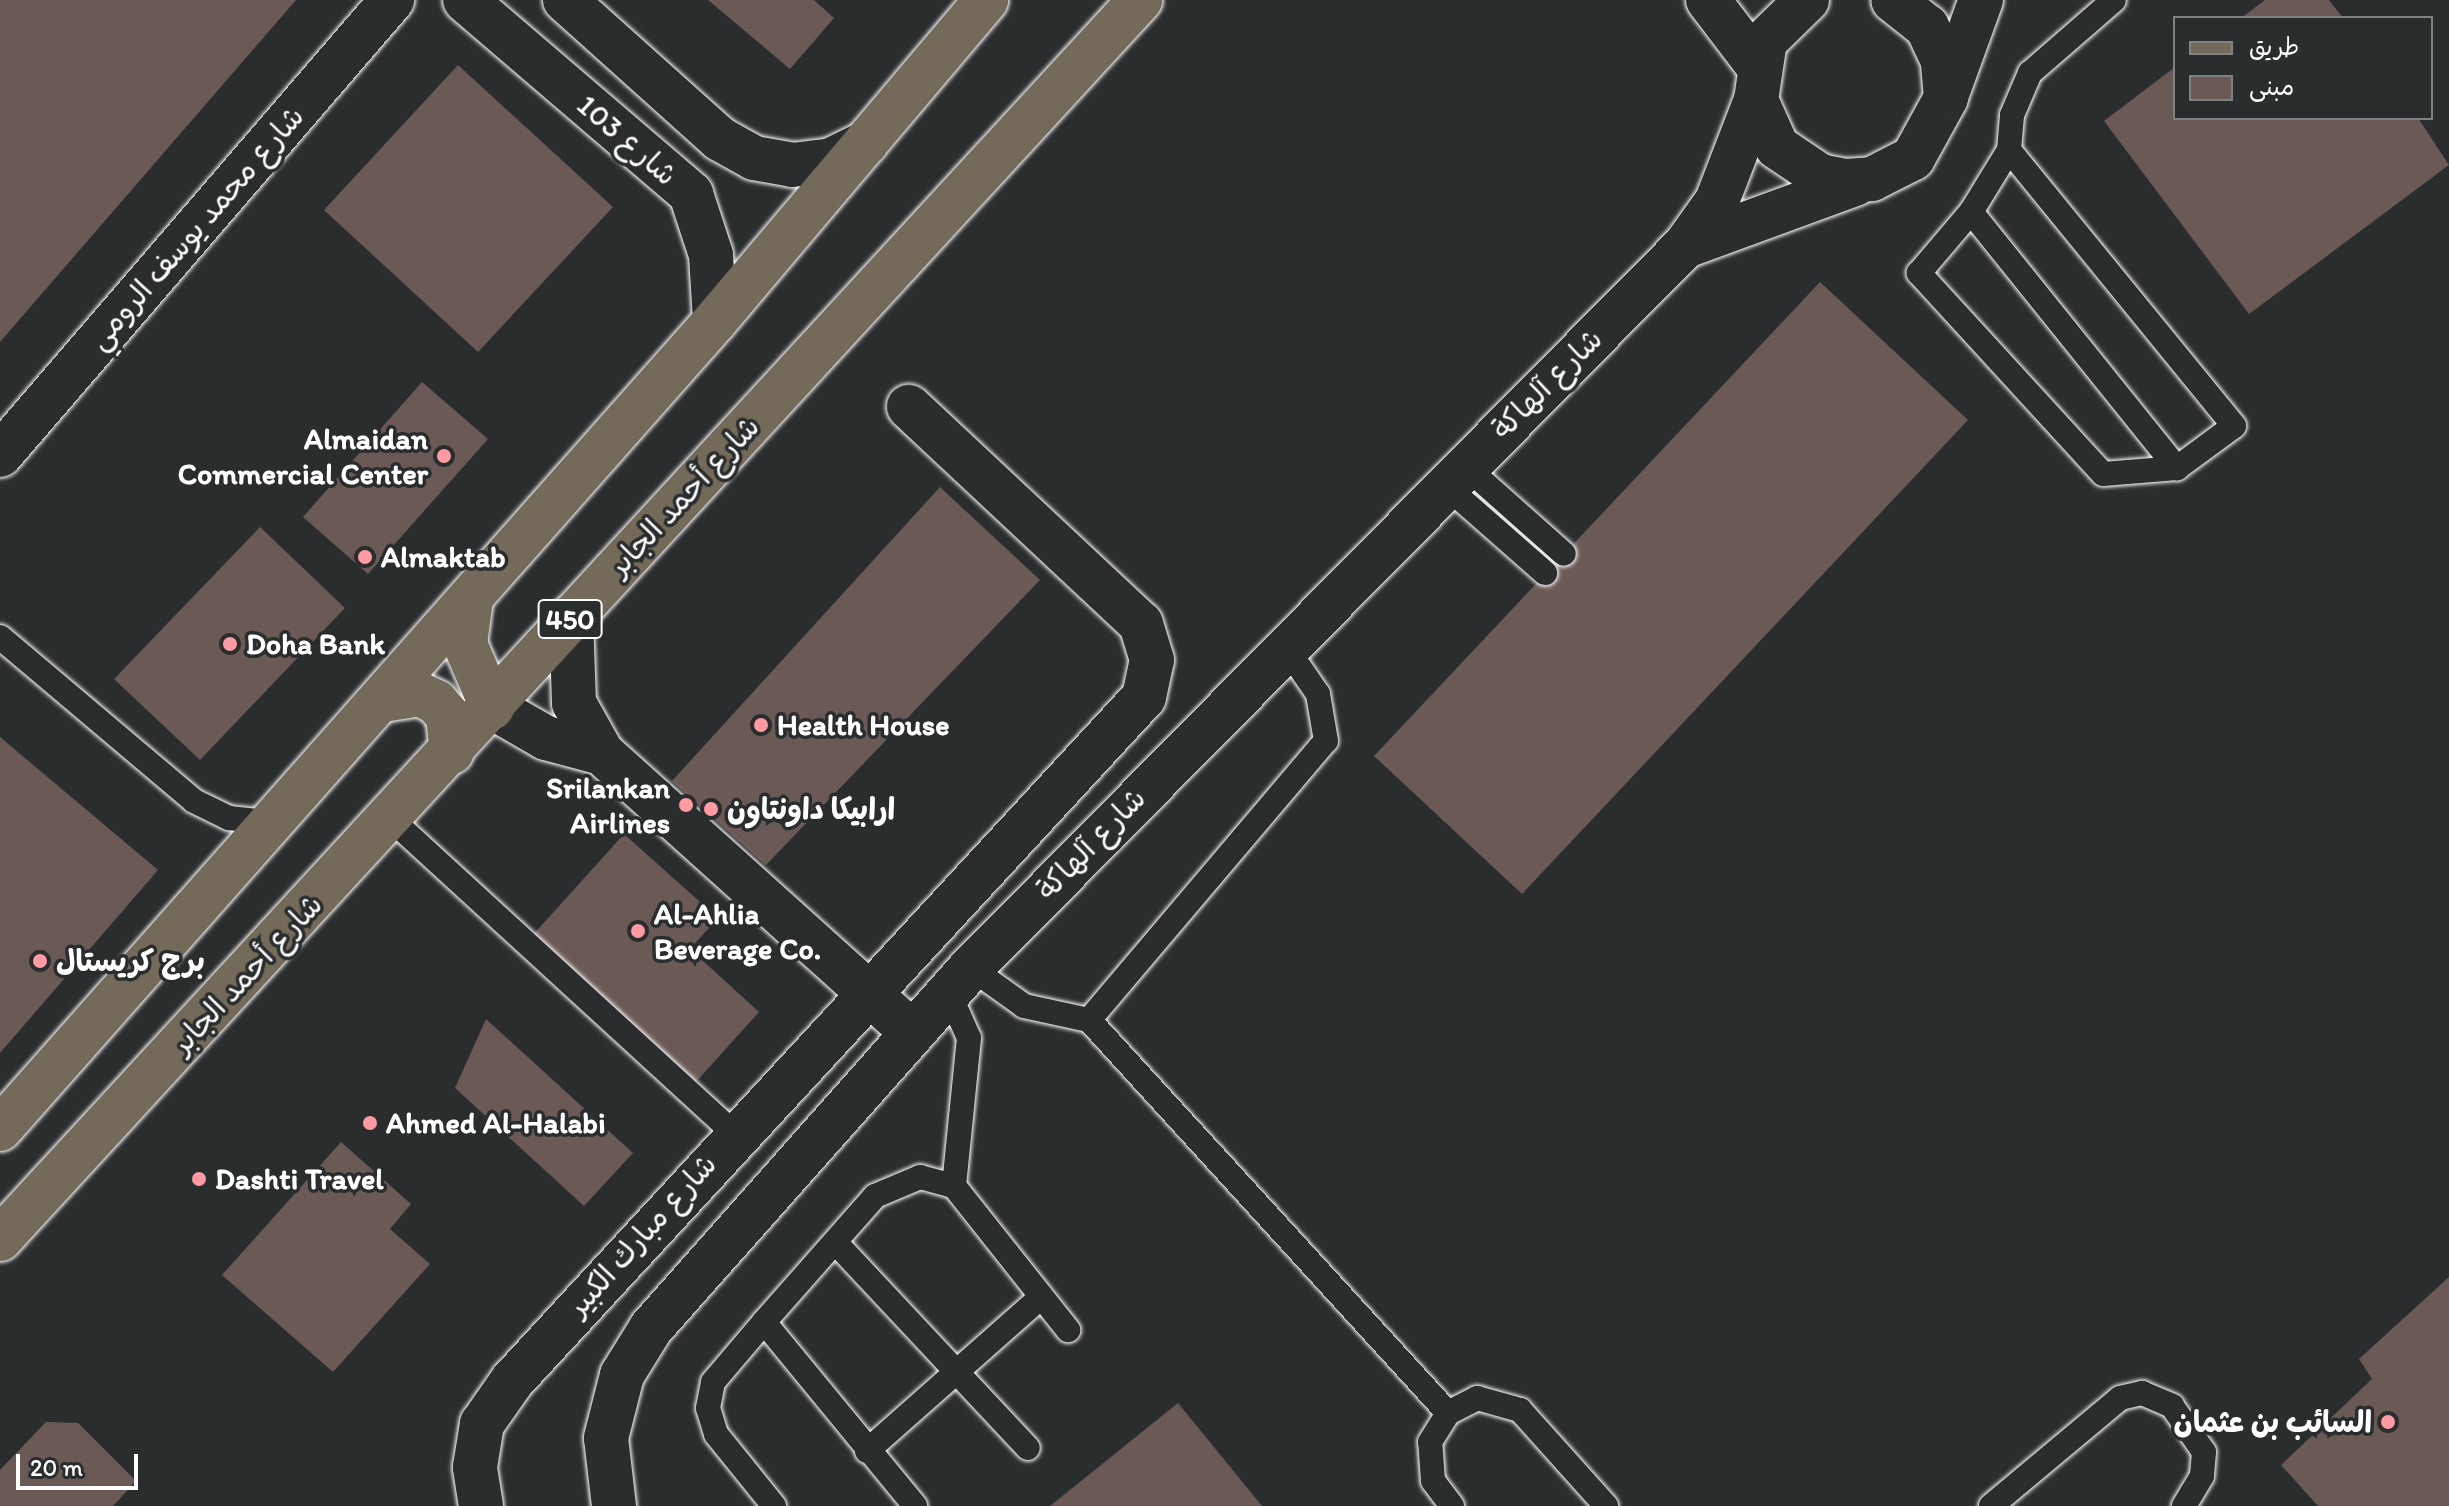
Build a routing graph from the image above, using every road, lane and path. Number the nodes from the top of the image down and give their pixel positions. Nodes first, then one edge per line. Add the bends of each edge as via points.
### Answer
1 (392, 0) edge
2 (465, 0) edge
3 (565, 0) edge
4 (986, 0) edge
5 (1140, 0) edge
6 (1708, 0) edge
7 (1807, 0) edge
8 (1893, 0) edge
9 (1981, 0) edge
10 (2114, 0) edge
11 (1756, 81) junction
12 (1946, 98) junction
13 (866, 143) junction
14 (2009, 150) junction
15 (1872, 179) junction
16 (1971, 212) junction
17 (1685, 246) junction
18 (715, 321) junction
19 (909, 407) dead end
20 (0, 455) edge
21 (2177, 468) junction
22 (1456, 476) junction
23 (1564, 554) dead end
24 (1545, 573) dead end
25 (471, 599) junction
26 (571, 617) junction
27 (0, 637) edge
28 (1285, 646) junction
29 (383, 700) junction
30 (492, 707) junction
31 (452, 752) junction
32 (602, 753) junction
33 (391, 819) junction
34 (267, 822) junction
35 (960, 980) junction
36 (865, 990) junction
37 (1089, 1020) junction
38 (913, 1033) junction
39 (0, 1129) edge
40 (734, 1133) junction
41 (954, 1186) junction
42 (0, 1239) edge
43 (835, 1242) junction
44 (1041, 1297) junction
45 (764, 1322) junction
46 (1068, 1330) dead end
47 (956, 1372) junction
48 (1448, 1413) junction
49 (1028, 1448) dead end
50 (867, 1451) junction
51 (481, 1506) edge
52 (614, 1506) edge
53 (774, 1506) edge
54 (915, 1506) edge
55 (1452, 1506) edge
56 (1606, 1506) edge
57 (1991, 1506) edge
58 (2184, 1506) edge

1 - 20 street, شارع محمد يوسف الرومي
2 - 18 street, شارع 103 via 691,194 711,255
3 - 13 street, شارع 103 via 720,139 754,158 792,165 831,160
4 - 13 main road
5 - 26 main road, شارع أحمد الجابر / 450
6 - 11 street
7 - 11 street, شارع آلهاكة via 1778,22
8 - 12 street via 1927,27 1943,61
9 - 12 street, شارع آلهاكة
10 - 14 lane via 2030,73 2012,115
11 - 15 street via 1763,125 1797,164 1820,176
11 - 17 street, شارع آلهاكة via 1717,201
12 - 15 street, شارع آلهاكة via 1913,158
13 - 18 main road
14 - 16 lane
14 - 21 lane via 2234,426
15 - 17 street, شارع آلهاكة via 1808,195
16 - 21 lane
16 - 21 lane via 1919,273 2103,474
17 - 22 street, شارع آلهاكة
18 - 25 main road
19 - 36 street, شارع مبارك الكبير via 1127,610 1149,641 1152,660 1132,712
22 - 23 lane
22 - 24 lane
22 - 28 street, شارع آلهاكة
25 - 29 main road
25 - 30 main road via 465,644
26 - 30 main road, شارع أحمد الجابر / 450
26 - 32 street via 574,703
27 - 34 lane via 194,801 229,818
28 - 35 street, شارع آلهاكة
28 - 37 lane via 1318,694 1326,741
29 - 31 main road via 419,694 436,702 448,716
29 - 34 main road
30 - 31 main road, شارع أحمد الجابر / 450
30 - 32 street via 546,738
31 - 33 main road, شارع أحمد الجابر / 450
32 - 36 street
33 - 40 lane
33 - 42 main road, شارع أحمد الجابر / 450
34 - 39 main road
35 - 37 lane via 1024,1006
35 - 38 street, شارع آلهاكة
35 - 41 lane via 969,1038
36 - 38 street
36 - 40 street, شارع مبارك الكبير
37 - 48 lane
38 - 52 street, شارع آلهاكة via 651,1328 622,1375 606,1438
40 - 51 street, شارع مبارك الكبير via 482,1424 475,1467
41 - 43 lane via 920,1177 888,1186
41 - 44 lane
43 - 45 lane
43 - 47 lane
44 - 46 lane
44 - 47 lane
45 - 50 lane
45 - 53 lane via 713,1382 708,1408 716,1434
47 - 49 lane
47 - 50 lane
48 - 55 lane via 1430,1442 1433,1481
48 - 56 lane via 1477,1398 1520,1410
50 - 54 lane
57 - 58 lane via 2120,1398 2142,1393 2172,1406 2204,1452 2202,1476

